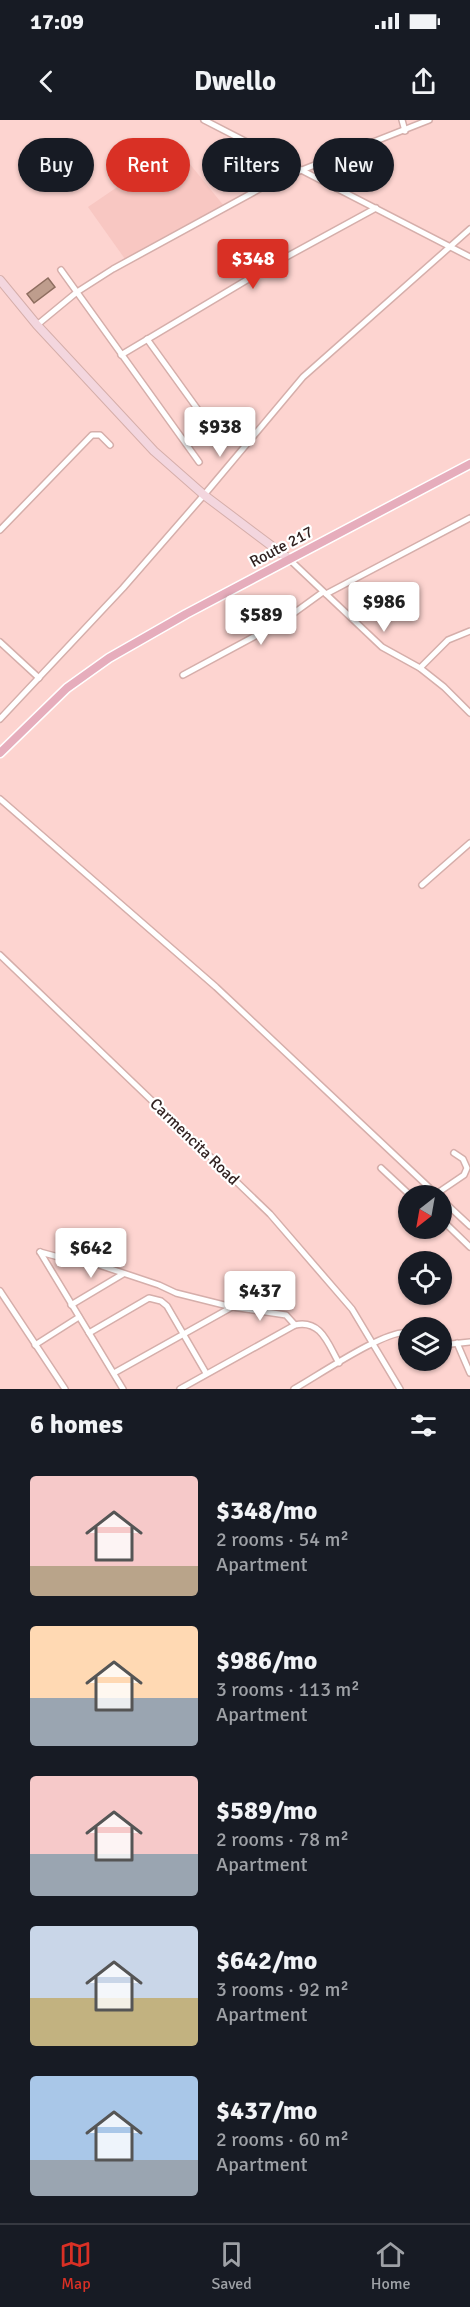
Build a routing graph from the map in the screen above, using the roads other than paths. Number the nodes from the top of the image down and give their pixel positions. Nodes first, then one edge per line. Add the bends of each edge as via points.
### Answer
1 (204, 120) edge
2 (402, 120) edge
3 (429, 120) edge
4 (405, 130) junction
5 (239, 138) edge
6 (301, 169) edge
7 (301, 170) edge
8 (252, 192) edge
9 (376, 208) junction
10 (470, 229) edge
11 (450, 247) junction
12 (470, 257) edge
13 (61, 270) dead end
14 (0, 280) edge
15 (77, 292) junction
16 (37, 325) junction
17 (147, 339) junction
18 (121, 356) junction
19 (209, 425) dead end
20 (110, 445) dead end
21 (199, 462) dead end
22 (470, 464) edge
23 (204, 495) junction
24 (470, 518) edge
25 (0, 530) edge
26 (289, 559) junction
27 (325, 593) junction
28 (470, 631) edge
29 (0, 642) edge
30 (420, 668) junction
31 (183, 675) dead end
32 (39, 678) junction
33 (470, 713) edge
34 (0, 718) edge
35 (0, 753) edge
36 (0, 799) edge
37 (470, 843) edge
38 (422, 885) dead end
39 (0, 955) edge
40 (454, 1153) dead end
41 (381, 1168) dead end
42 (399, 1185) edge
43 (424, 1185) edge
44 (450, 1185) edge
45 (452, 1209) edge
46 (470, 1226) edge
47 (452, 1230) edge
48 (470, 1247) edge
49 (123, 1274) junction
50 (0, 1291) edge
51 (71, 1305) junction
52 (231, 1307) junction
53 (79, 1317) junction
54 (295, 1325) junction
55 (89, 1333) junction
56 (184, 1333) junction
57 (398, 1333) edge
58 (374, 1342) junction
59 (452, 1342) edge
60 (470, 1342) edge
61 (457, 1343) junction
62 (35, 1345) junction
63 (339, 1363) junction
64 (114, 1373) junction
65 (207, 1373) junction
66 (470, 1373) edge
67 (65, 1389) edge
68 (123, 1389) edge
69 (180, 1389) edge
70 (294, 1389) edge
71 (400, 1389) edge

1 - 5 street
2 - 4 street
3 - 4 street
4 - 6 street
7 - 9 street
8 - 15 street
9 - 11 street
9 - 17 street
10 - 11 street
11 - 12 street
11 - 23 street via 303,376
13 - 15 street
14 - 16 main road
15 - 16 street
15 - 18 street
16 - 23 main road via 154,451
17 - 18 street
17 - 19 street
18 - 21 street
20 - 25 street via 100,435 92,435
22 - 26 main road, Route 217
23 - 26 main road
23 - 32 street
24 - 27 street
26 - 27 street
26 - 35 main road, Route 217 via 109,658 67,688
27 - 30 street via 382,646
27 - 31 street via 283,621
28 - 30 street via 448,640
29 - 32 street
30 - 33 street
32 - 34 street
36 - 43 street via 216,987
37 - 38 street
39 - 58 street, Carmencita Road via 270,1214 352,1309
40 - 44 street via 467,1168
41 - 42 street
45 - 46 street
47 - 48 street
49 - 51 street
49 - 51 street via 40,1252
49 - 52 street
50 - 62 street
51 - 53 street
52 - 54 street via 286,1315
52 - 56 street
53 - 55 street
53 - 62 street
54 - 63 street via 317,1327
54 - 65 street
55 - 56 street via 149,1298 167,1306
55 - 64 street
56 - 64 street
56 - 65 street
57 - 58 street
58 - 63 street
58 - 71 street, Carmencita Road
59 - 61 street
60 - 61 street
61 - 66 street
62 - 67 street
63 - 70 street
64 - 68 street
65 - 69 street

